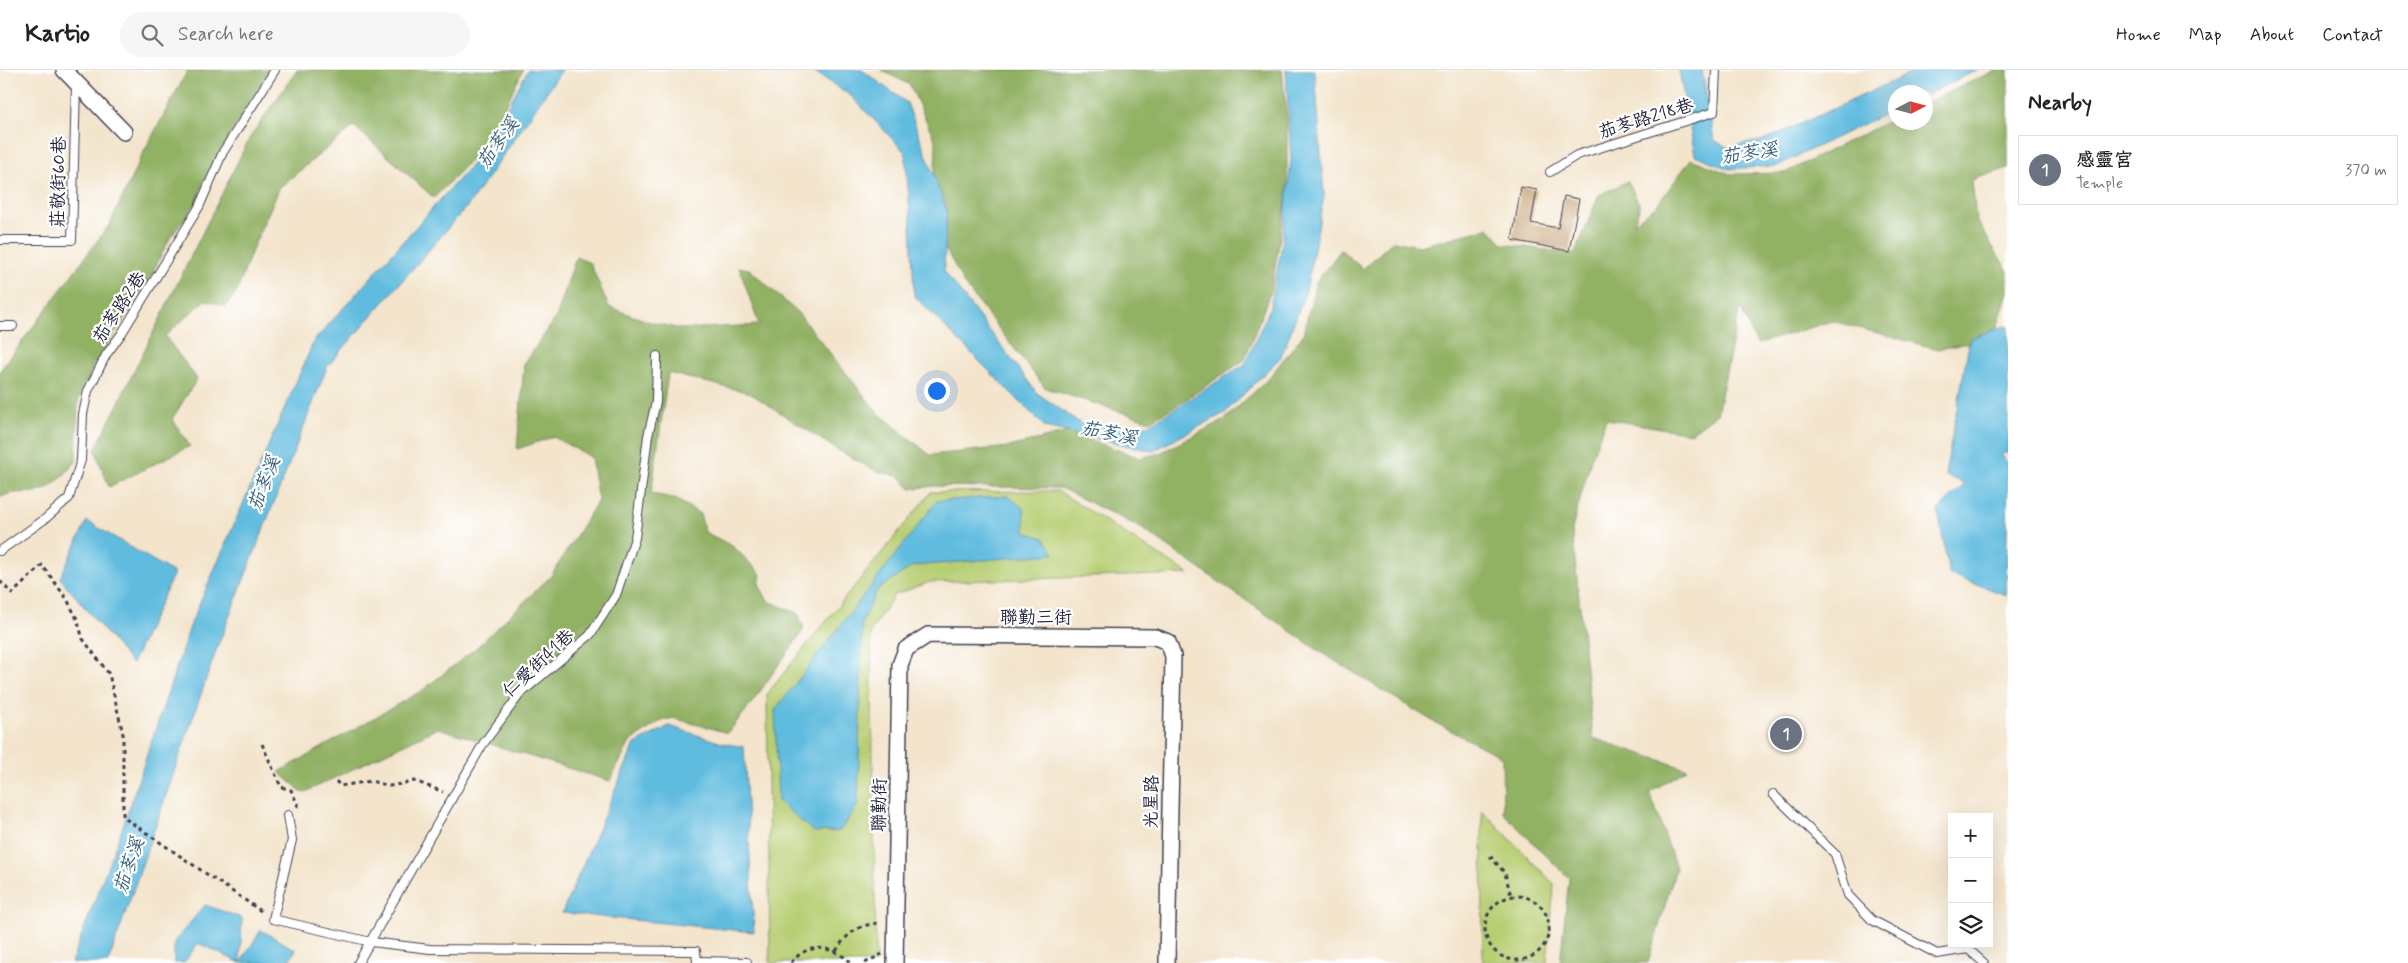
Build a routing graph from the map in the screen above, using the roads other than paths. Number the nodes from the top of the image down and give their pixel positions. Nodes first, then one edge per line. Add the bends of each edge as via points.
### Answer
1 (64, 70) edge
2 (275, 70) edge
3 (1716, 70) edge
4 (76, 83) junction
5 (124, 132) dead end
6 (1550, 172) dead end
7 (0, 240) edge
8 (0, 326) edge
9 (13, 326) dead end
10 (657, 356) dead end
11 (0, 551) edge
12 (1168, 642) joint
13 (906, 649) joint
14 (1773, 794) dead end
15 (288, 815) road end
16 (371, 942) junction
17 (697, 962) edge
18 (747, 962) edge
19 (358, 963) edge
20 (895, 963) edge
21 (1167, 963) edge
22 (1984, 963) edge

1 - 4 street
2 - 11 lane, 茄苳路2巷 via 224,152 199,207 106,355 88,392 83,414 81,460 69,498
3 - 6 lane, 茄苳路218巷 via 1714,112 1577,155
4 - 5 street
4 - 7 lane, 莊敬街60巷 via 72,240
8 - 9 lane
10 - 16 lane, 仁愛街41巷 via 656,402 648,436 635,538 616,595 590,635 520,694 483,744
12 - 13 street, 聯勤三街 via 1155,637 928,635
12 - 21 street, 光星路 via 1173,656
13 - 20 street, 聯勤街 via 900,665
14 - 22 lane via 1835,854 1848,895 1872,920 1937,954 1968,949
15 - 16 lane via 292,840 273,918
16 - 17 lane via 430,948 696,951
16 - 19 lane, 仁愛街41巷
17 - 18 lane

